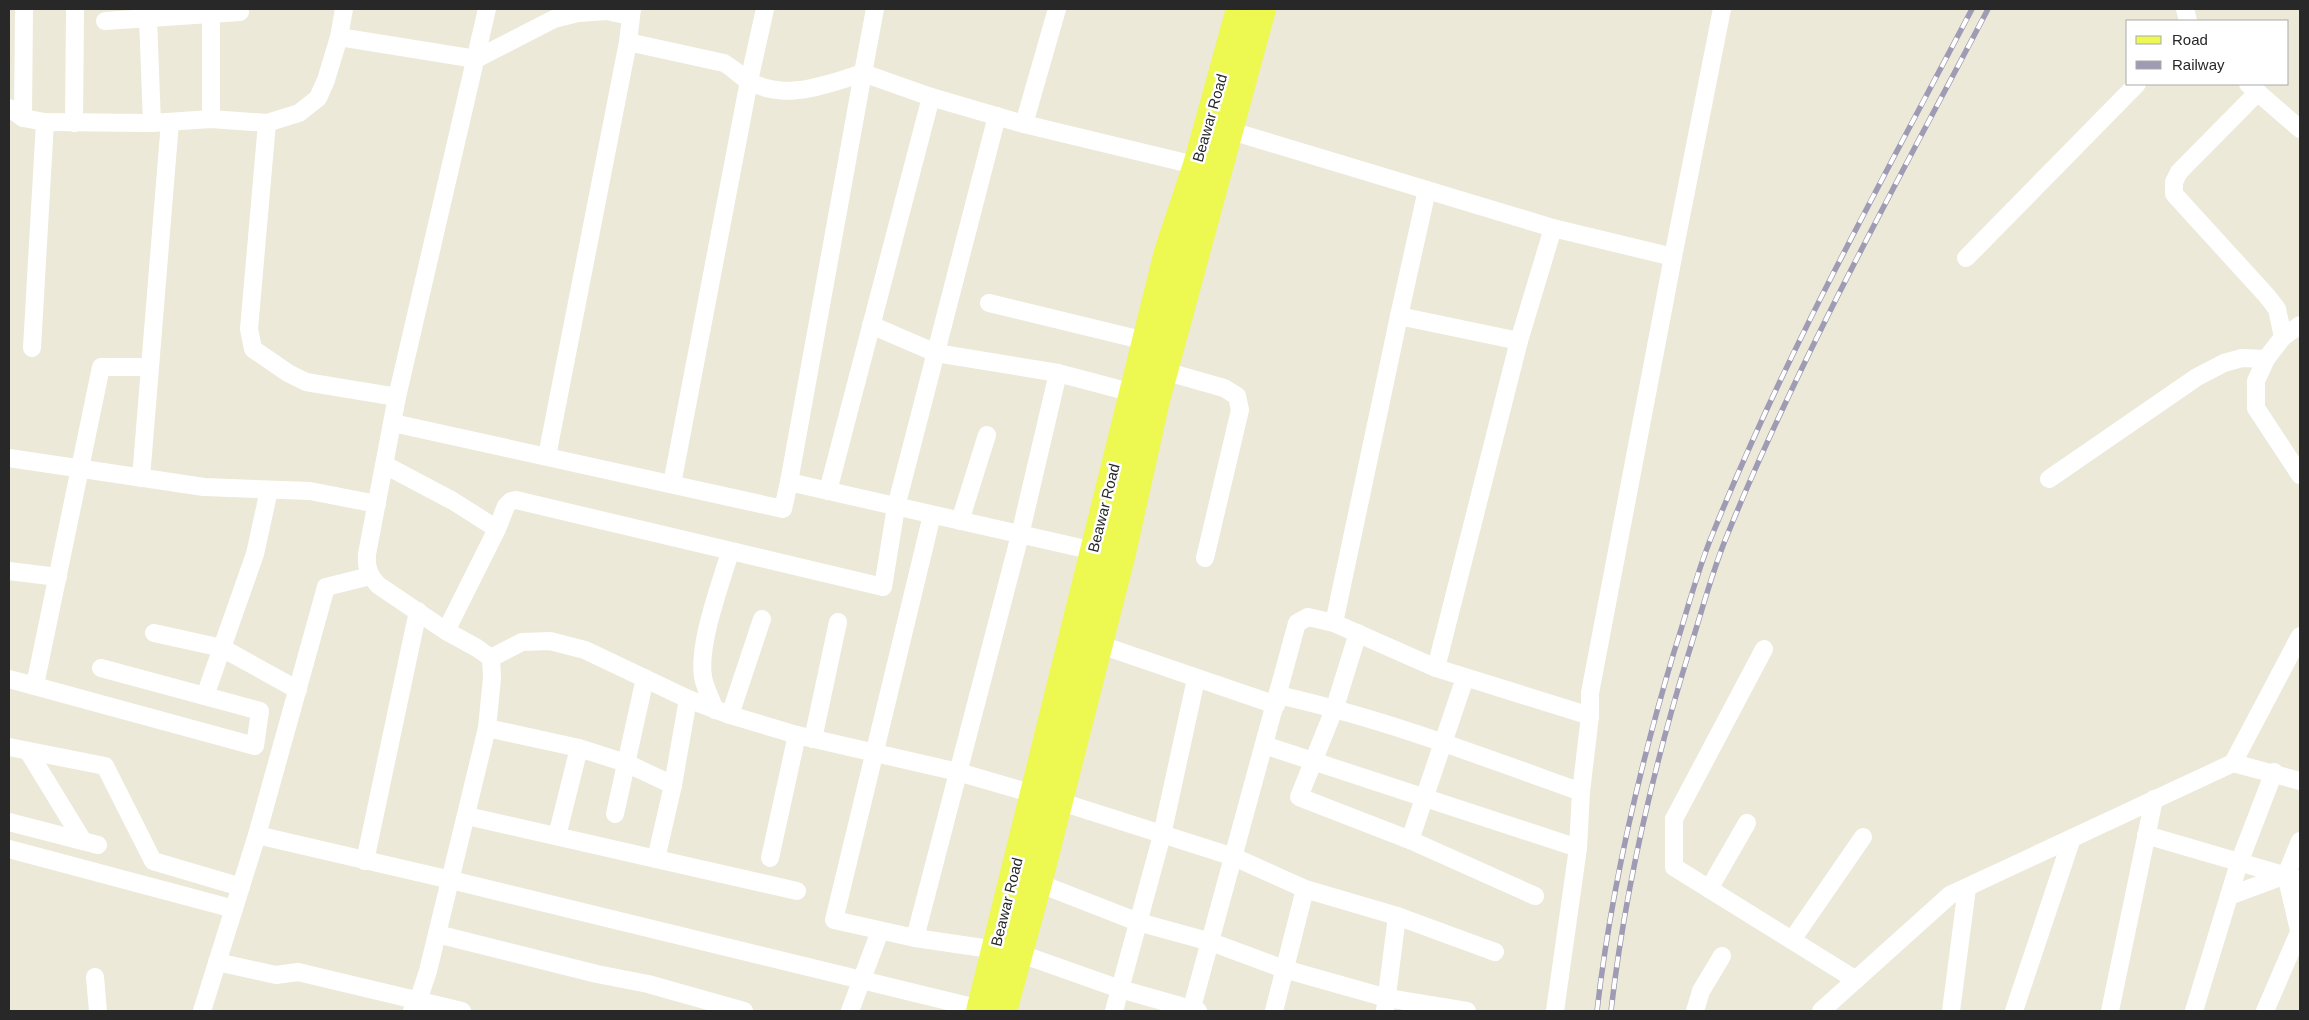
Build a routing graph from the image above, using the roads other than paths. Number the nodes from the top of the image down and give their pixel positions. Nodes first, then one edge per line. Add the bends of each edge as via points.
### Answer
1 (24, 9) edge
2 (75, 9) edge
3 (344, 9) edge
4 (487, 9) edge
5 (765, 9) edge
6 (875, 9) edge
7 (1057, 9) edge
8 (1240, 9) edge
9 (1262, 9) edge
10 (1722, 9) edge
11 (240, 12) dead end
12 (631, 12) edge
13 (211, 15) junction
14 (148, 18) junction
15 (105, 21) dead end
16 (339, 37) junction
17 (628, 42) junction
18 (476, 59) junction
19 (863, 73) junction
20 (749, 81) junction
21 (2136, 85) edge
22 (2253, 88) edge
23 (931, 97) junction
24 (16, 113) edge
25 (997, 116) junction
26 (211, 119) junction
27 (45, 122) junction
28 (170, 122) junction
29 (2298, 122) edge
30 (74, 123) junction
31 (152, 123) junction
32 (267, 123) junction
33 (1024, 124) junction
34 (1228, 130) junction
35 (1207, 168) junction
36 (1426, 190) junction
37 (1553, 228) junction
38 (1673, 257) junction
39 (1966, 258) dead end
40 (990, 304) dead end
41 (1398, 316) junction
42 (871, 325) junction
43 (2300, 325) edge
44 (2283, 337) junction
45 (1519, 341) junction
46 (32, 348) dead end
47 (936, 353) junction
48 (1160, 353) junction
49 (2266, 358) junction
50 (150, 366) junction
51 (1058, 373) junction
52 (1145, 396) junction
53 (397, 397) junction
54 (393, 423) junction
55 (987, 435) dead end
56 (547, 456) junction
57 (9, 458) edge
58 (385, 465) junction
59 (81, 469) junction
60 (2300, 474) edge
61 (141, 478) junction
62 (2049, 479) dead end
63 (789, 482) junction
64 (672, 484) junction
65 (269, 490) junction
66 (828, 491) junction
67 (378, 504) junction
68 (896, 507) junction
69 (932, 515) junction
70 (501, 519) junction
71 (960, 522) junction
72 (1020, 535) junction
73 (1093, 551) junction
74 (730, 552) junction
75 (1121, 557) junction
76 (1205, 558) dead end
77 (9, 571) edge
78 (370, 576) junction
79 (58, 577) junction
80 (418, 610) junction
81 (762, 619) dead end
82 (838, 622) dead end
83 (1334, 623) junction
84 (446, 631) junction
85 (154, 632) dead end
86 (1358, 633) junction
87 (2300, 636) edge
88 (1098, 644) junction
89 (222, 648) junction
90 (1764, 649) dead end
91 (491, 658) junction
92 (101, 668) dead end
93 (1436, 668) junction
94 (645, 678) junction
95 (1465, 678) junction
96 (9, 679) edge
97 (1196, 679) junction
98 (36, 685) junction
99 (298, 690) junction
100 (205, 696) junction
101 (1277, 700) junction
102 (707, 707) junction
103 (1335, 707) junction
104 (1590, 716) junction
105 (487, 728) junction
106 (805, 737) junction
107 (1443, 742) junction
108 (1264, 745) junction
109 (9, 748) edge
110 (579, 748) junction
111 (28, 751) junction
112 (874, 753) junction
113 (1314, 761) junction
114 (626, 763) junction
115 (2232, 763) junction
116 (958, 772) junction
117 (2274, 772) junction
118 (2300, 781) edge
119 (673, 786) junction
120 (1581, 792) junction
121 (1425, 797) junction
122 (1046, 798) junction
123 (2154, 800) junction
124 (615, 814) dead end
125 (467, 816) junction
126 (9, 822) edge
127 (1747, 823) dead end
128 (257, 835) junction
129 (1162, 835) junction
130 (2146, 835) junction
131 (556, 836) junction
132 (1863, 837) dead end
133 (2072, 838) junction
134 (1410, 840) junction
135 (2300, 841) edge
136 (1578, 848) junction
137 (9, 849) edge
138 (1234, 857) junction
139 (770, 858) dead end
140 (656, 859) junction
141 (365, 861) junction
142 (2239, 863) junction
143 (2293, 877) edge
144 (451, 880) junction
145 (1038, 883) junction
146 (241, 886) junction
147 (1967, 888) junction
148 (1305, 889) junction
149 (1709, 889) junction
150 (797, 891) dead end
151 (1535, 896) dead end
152 (2229, 896) junction
153 (234, 909) junction
154 (1397, 916) junction
155 (1138, 922) junction
156 (2299, 930) edge
157 (880, 931) junction
158 (437, 934) junction
159 (915, 938) junction
160 (1792, 940) junction
161 (1211, 942) junction
162 (1007, 952) junction
163 (1495, 952) dead end
164 (1722, 956) dead end
165 (217, 962) junction
166 (1284, 969) junction
167 (95, 977) dead end
168 (860, 980) junction
169 (1856, 980) junction
170 (1120, 989) junction
171 (1386, 1005) edge
172 (415, 1006) edge
173 (98, 1011) edge
174 (202, 1011) edge
175 (462, 1011) edge
176 (744, 1011) edge
177 (850, 1011) edge
178 (988, 1011) edge
179 (1114, 1011) edge
180 (1194, 1011) edge
181 (1274, 1011) edge
182 (1467, 1011) edge
183 (1555, 1011) edge
184 (1695, 1011) edge
185 (1821, 1011) edge
186 (1951, 1011) edge
187 (2014, 1011) edge
188 (2110, 1011) edge
189 (2194, 1011) edge
190 (2265, 1011) edge

1 - 24 street
2 - 30 street
3 - 16 street
4 - 18 street
5 - 20 street
6 - 19 street
7 - 33 street
8 - 35 main road, Beawar Road
9 - 34 main road, Beawar Road
10 - 38 street
11 - 13 street
12 - 17 street
12 - 18 street via 578,13 554,20
13 - 14 street
13 - 26 street
14 - 15 street
14 - 31 street
16 - 18 street
16 - 32 street via 318,98 299,113
17 - 20 street via 724,63
17 - 56 street
18 - 53 street
19 - 20 street via 820,87 791,91
19 - 23 street
19 - 63 street
20 - 64 street
21 - 39 street
22 - 29 street
22 - 44 street via 2179,172 2174,182 2174,194 2268,296 2277,309
23 - 25 street
23 - 42 street
24 - 27 street
25 - 33 street
25 - 47 street
26 - 28 street
26 - 32 street
27 - 30 street
27 - 46 street
28 - 31 street
28 - 50 street
30 - 31 street
32 - 53 street via 249,329 253,349 306,382
33 - 35 street
34 - 35 main road, Beawar Road
34 - 36 street
35 - 48 main road, Beawar Road
36 - 37 street
36 - 41 street
37 - 38 street
37 - 45 street
38 - 104 street via 1591,687
40 - 48 street
41 - 45 street
41 - 83 street
42 - 47 street
42 - 66 street
43 - 44 street
44 - 49 street
45 - 93 street
47 - 51 street
47 - 68 street
48 - 52 main road, Beawar Road
48 - 76 street via 1237,396 1240,410
49 - 60 street via 2256,381 2256,408
49 - 62 street via 2242,358 2196,377
50 - 59 street via 101,366
50 - 61 street
51 - 52 street
51 - 72 street
52 - 73 main road, Beawar Road
52 - 75 main road, Beawar Road
53 - 54 street
54 - 56 street
54 - 58 street
55 - 71 street
56 - 64 street
57 - 59 street
58 - 67 street
58 - 70 street via 453,501
59 - 61 street
59 - 79 street
61 - 65 street via 204,487
63 - 64 street via 783,509
63 - 66 street
65 - 67 street via 310,491
65 - 89 street via 255,554
66 - 68 street
67 - 78 street via 367,554
68 - 69 street
68 - 74 street via 883,587
69 - 71 street
69 - 112 street
70 - 74 street via 511,501 516,500
70 - 84 street
71 - 72 street
72 - 73 street
72 - 116 street
73 - 75 street
73 - 122 main road, Beawar Road
74 - 102 street via 702,661
75 - 88 main road, Beawar Road
77 - 79 street
78 - 80 street via 378,585
78 - 99 street via 326,587
79 - 98 street
80 - 84 street
80 - 141 street
81 - 102 street
82 - 106 street
83 - 86 street
83 - 101 street via 1308,617 1297,623
84 - 91 street
85 - 89 street
86 - 93 street
86 - 103 street
87 - 115 street
88 - 97 street
88 - 122 main road, Beawar Road
89 - 99 street
89 - 100 street
90 - 149 street via 1674,820 1674,867
91 - 94 street via 522,642 550,641 585,650
91 - 105 street via 492,694
92 - 100 street
93 - 95 street
94 - 102 street
94 - 114 street
95 - 104 street
95 - 107 street
96 - 98 street
97 - 101 street
97 - 129 street
98 - 100 street via 255,746 260,711
99 - 128 street
101 - 103 street
101 - 108 street
102 - 106 street
102 - 119 street
103 - 107 street
103 - 113 street
104 - 120 street
105 - 110 street
105 - 125 street
106 - 112 street
106 - 139 street
107 - 120 street
107 - 121 street
108 - 113 street
108 - 138 street
109 - 111 street
110 - 114 street
110 - 131 street
111 - 126 street via 91,843
111 - 146 street via 105,766 153,861
112 - 116 street
112 - 157 street via 834,920
113 - 121 street
113 - 134 street via 1298,798
114 - 119 street
114 - 124 street
115 - 117 street
115 - 123 street
116 - 122 street
116 - 159 street
117 - 118 street
117 - 142 street
119 - 140 street
120 - 136 street
121 - 134 street
121 - 136 street
122 - 129 street
122 - 145 main road, Beawar Road
122 - 162 main road, Beawar Road
123 - 130 street
123 - 133 street
125 - 131 street
125 - 144 street
127 - 149 street
128 - 141 street
128 - 146 street
129 - 138 street
129 - 155 street
130 - 142 street
130 - 188 street
131 - 140 street
132 - 160 street
133 - 147 street
133 - 187 street
134 - 151 street
135 - 143 street
136 - 183 street
137 - 153 street
138 - 148 street
138 - 161 street
140 - 150 street
141 - 144 street
142 - 143 street
142 - 152 street
143 - 152 street
143 - 156 street
144 - 158 street
144 - 168 street
145 - 155 street
145 - 162 main road, Beawar Road
146 - 153 street
147 - 169 street via 1950,895
147 - 186 street
148 - 154 street
148 - 166 street
149 - 160 street
152 - 189 street
153 - 165 street
154 - 163 street
154 - 171 street
155 - 161 street
155 - 170 street
156 - 190 street
157 - 159 street
157 - 168 street
158 - 172 street
158 - 176 street via 648,984
159 - 162 street
160 - 169 street
161 - 166 street
161 - 180 street
162 - 170 street
162 - 178 main road, Beawar Road
164 - 184 street via 1701,991
165 - 172 street via 276,975 298,972
165 - 174 street
166 - 171 street
166 - 181 street
167 - 173 street
168 - 177 street
168 - 178 street
169 - 185 street
170 - 179 street
170 - 180 street
171 - 182 street
172 - 175 street

